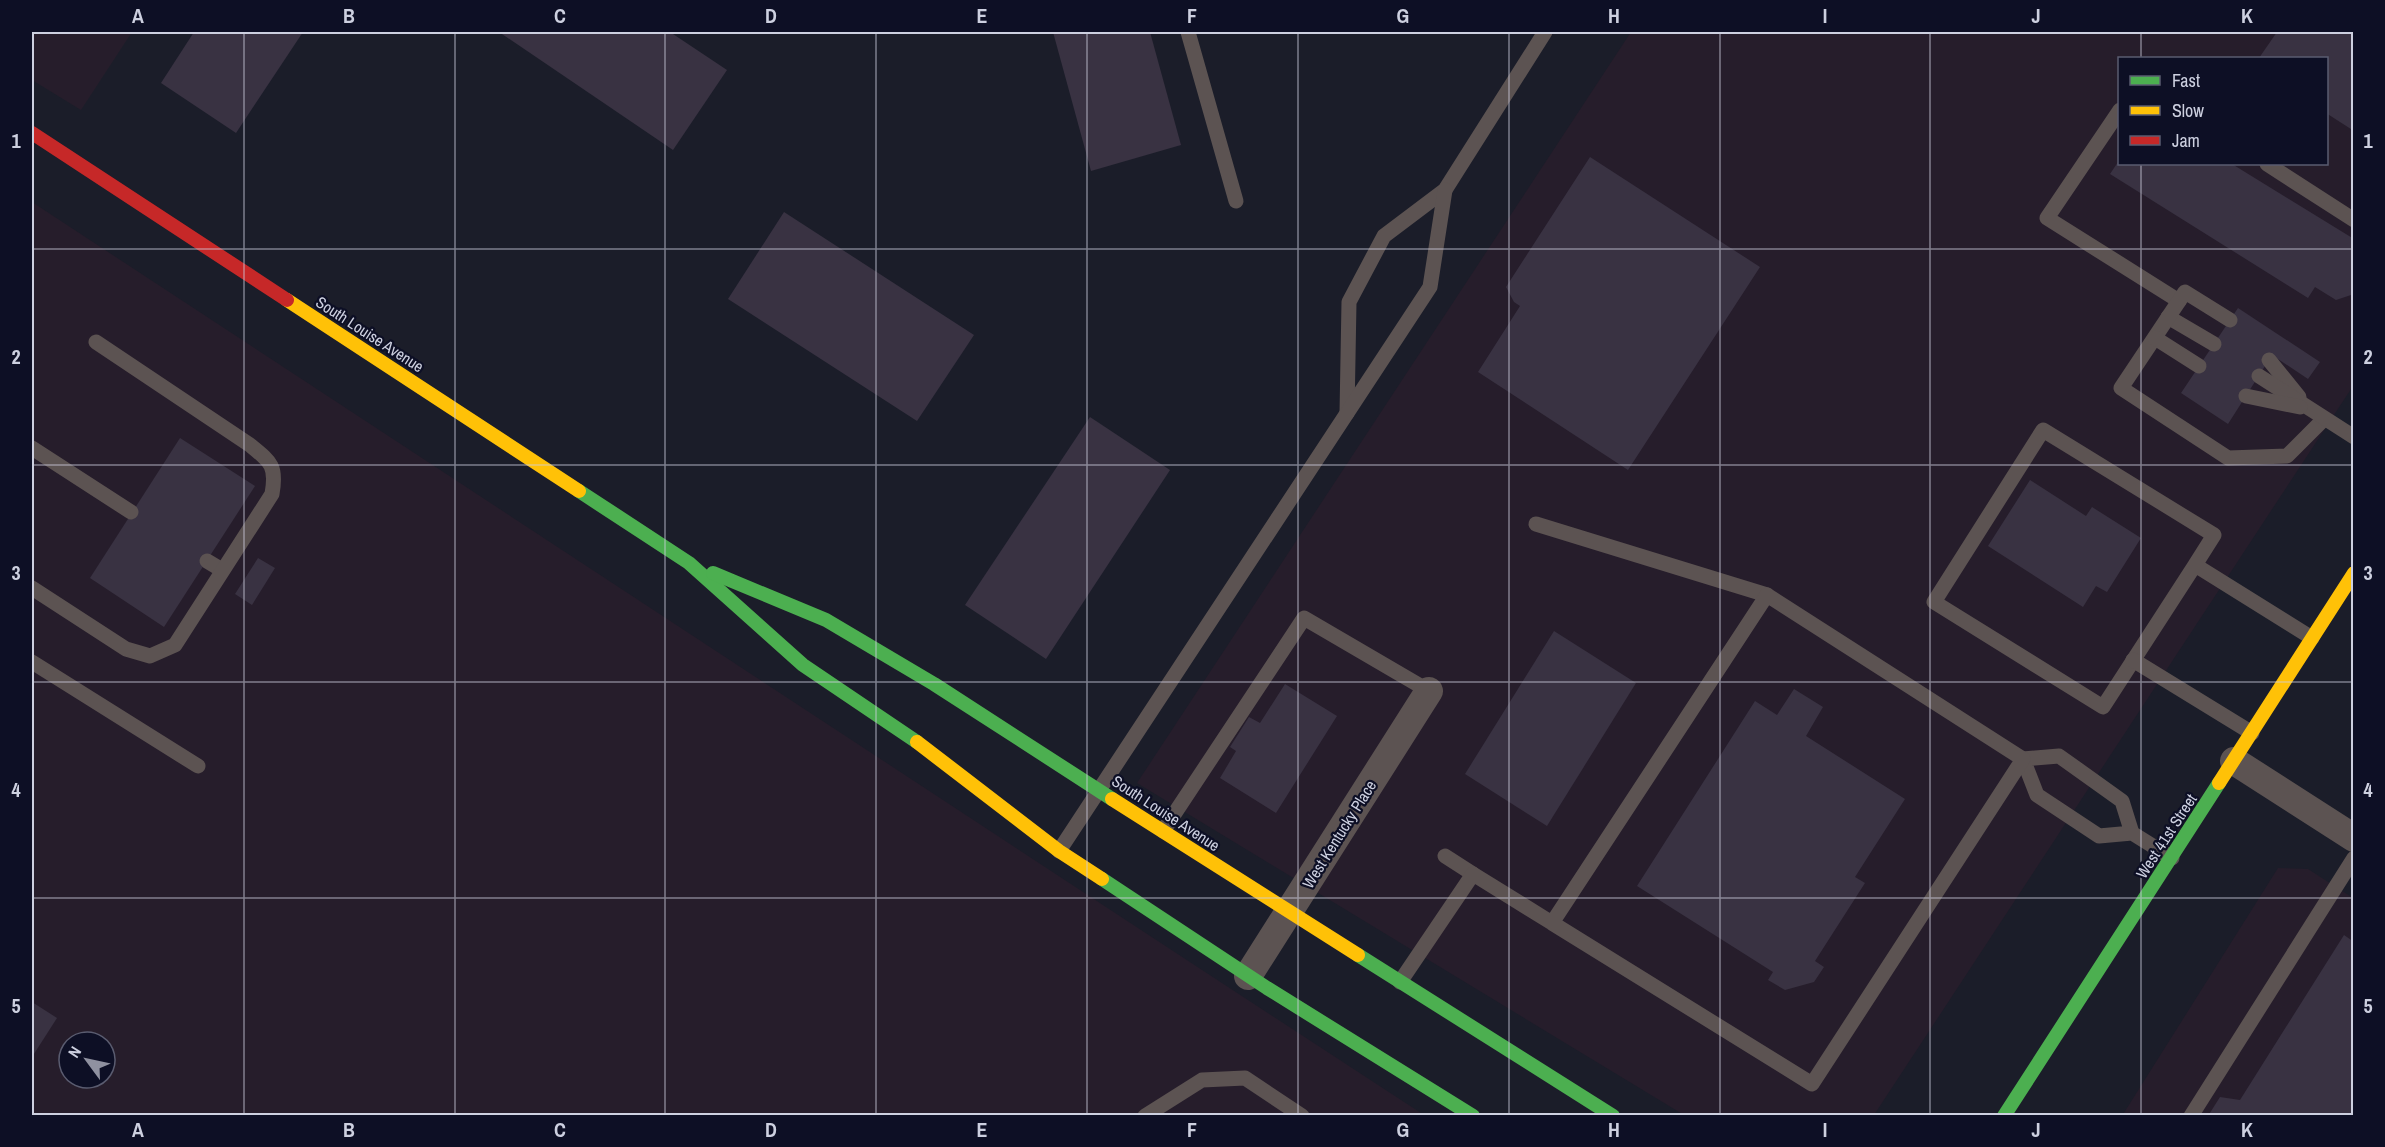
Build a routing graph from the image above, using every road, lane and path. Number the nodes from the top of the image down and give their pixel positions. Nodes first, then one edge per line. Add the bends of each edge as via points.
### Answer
1 (1188, 32) edge
2 (1545, 32) edge
3 (2118, 113) edge
4 (32, 134) edge
5 (2269, 165) edge
6 (1445, 190) junction
7 (1236, 201) dead end
8 (2354, 220) edge
9 (2179, 301) junction
10 (2168, 317) junction
11 (2230, 320) dead end
12 (2154, 338) junction
13 (96, 342) dead end
14 (2214, 344) dead end
15 (2269, 360) dead end
16 (2199, 366) dead end
17 (2259, 376) dead end
18 (2246, 396) dead end
19 (2308, 409) junction
20 (1347, 413) junction
21 (2324, 419) junction
22 (2354, 437) edge
23 (32, 448) edge
24 (131, 512) dead end
25 (1536, 524) dead end
26 (207, 561) dead end
27 (689, 562) junction
28 (2195, 565) junction
29 (222, 570) junction
30 (2354, 573) edge
31 (32, 588) edge
32 (1767, 595) junction
33 (2312, 638) junction
34 (2133, 660) junction
35 (32, 662) edge
36 (1430, 692) joint
37 (2252, 733) junction
38 (2023, 759) junction
39 (2234, 761) junction
40 (198, 766) dead end
41 (1100, 790) junction
42 (1163, 831) junction
43 (2132, 833) junction
44 (2354, 838) edge
45 (1059, 851) junction
46 (1444, 856) dead end
47 (2172, 858) junction
48 (2354, 858) edge
49 (1473, 874) junction
50 (1289, 912) junction
51 (1552, 923) junction
52 (1248, 976) junction
53 (1400, 982) junction
54 (1465, 1114) edge
55 (1144, 1116) edge
56 (1302, 1116) edge
57 (1613, 1116) edge
58 (2004, 1116) edge
59 (2191, 1116) edge

1 - 7 lane
2 - 6 lane
3 - 9 lane via 2047,218
4 - 27 main road, South Louise Avenue
5 - 8 lane
6 - 20 lane via 1430,288
6 - 20 lane via 1383,236 1349,302
9 - 10 lane
9 - 11 lane via 2185,292
10 - 12 lane
10 - 14 lane
12 - 16 lane
12 - 21 lane via 2121,388 2228,458 2287,456
13 - 29 lane via 270,461 276,476 272,494
15 - 19 lane
17 - 19 lane
18 - 19 lane
19 - 21 lane
20 - 41 lane
21 - 22 lane
23 - 24 lane
25 - 32 lane
26 - 29 lane
27 - 41 main road, South Louise Avenue via 826,620
27 - 45 main road, South Louise Avenue via 803,665 901,730
28 - 33 lane
28 - 34 lane
28 - 34 lane via 2214,535 2043,430 1934,602 2103,707
29 - 31 lane via 175,645 150,656 126,649
30 - 33 main road, West 41st Street
32 - 38 lane
32 - 51 lane
33 - 37 main road, West 41st Street
34 - 37 lane
35 - 40 lane
36 - 42 lane via 1304,618
36 - 50 street, West Kentucky Place
37 - 39 main road, West 41st Street
38 - 43 lane via 2037,795 2099,836
38 - 43 lane via 2059,756 2122,801
38 - 51 lane via 1812,1084
39 - 44 street
39 - 47 main road, West 41st Street
41 - 42 main road, South Louise Avenue
41 - 45 lane
42 - 50 main road, South Louise Avenue
43 - 47 lane
45 - 52 main road, South Louise Avenue
46 - 49 lane
47 - 58 main road, West 41st Street
48 - 59 lane
49 - 51 lane
49 - 53 lane
50 - 52 street, West Kentucky Place
50 - 53 main road, South Louise Avenue
52 - 54 main road, South Louise Avenue
53 - 57 main road, South Louise Avenue
55 - 56 lane via 1202,1080 1245,1078

